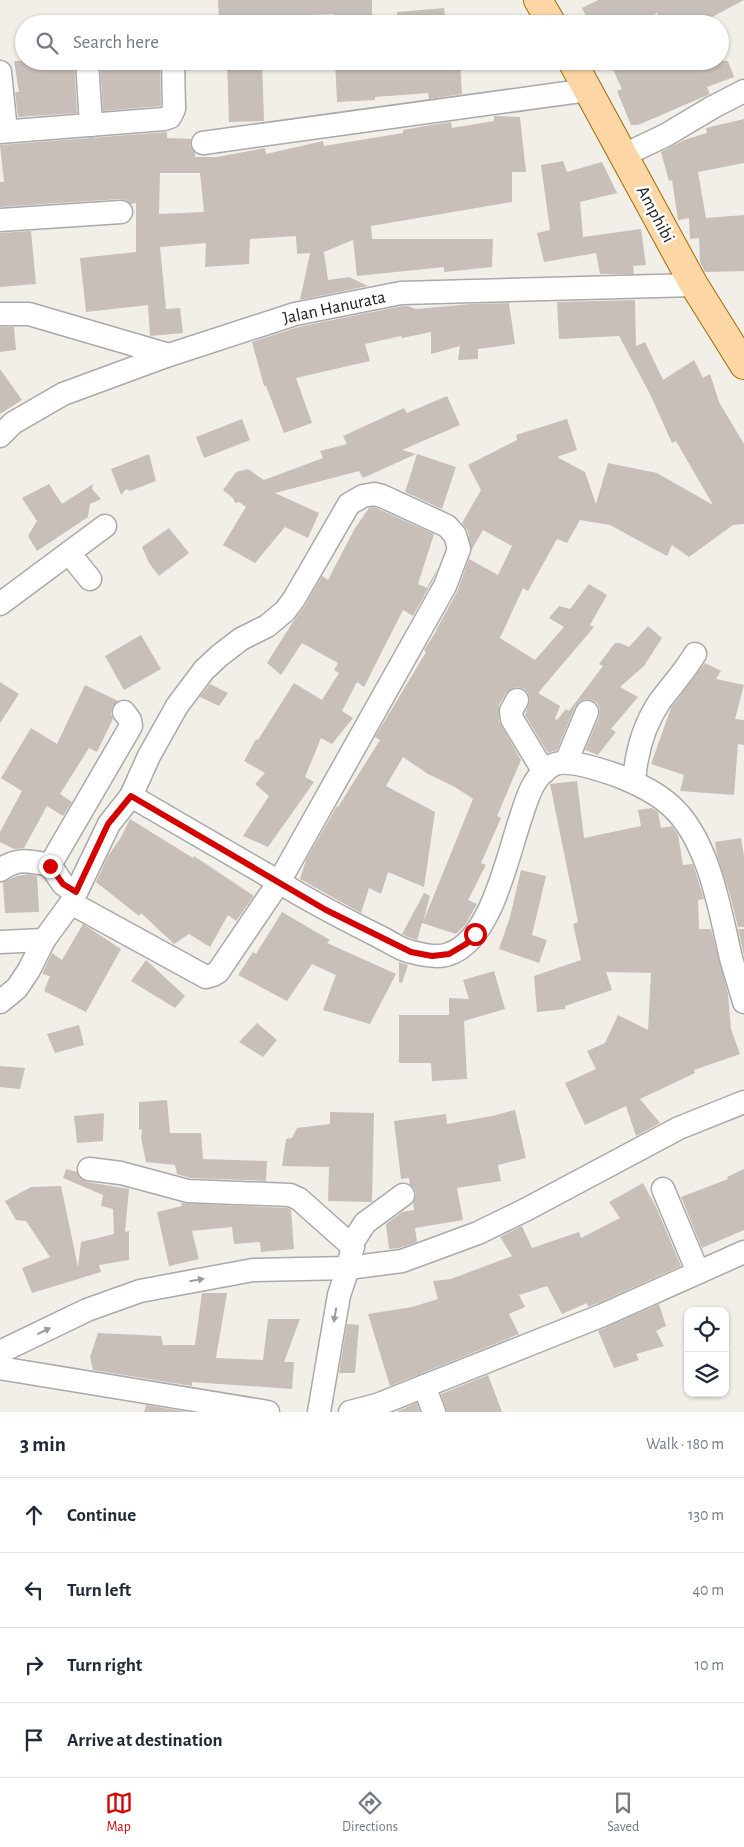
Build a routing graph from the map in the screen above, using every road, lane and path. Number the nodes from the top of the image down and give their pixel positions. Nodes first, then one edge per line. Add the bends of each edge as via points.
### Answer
1 (538, 0) edge
2 (547, 15) edge
3 (88, 70) edge
4 (173, 70) edge
5 (577, 70) edge
6 (0, 72) edge
7 (588, 90) junction
8 (744, 91) edge
9 (92, 125) junction
10 (3, 132) edge
11 (203, 143) dead end
12 (624, 155) junction
13 (121, 212) dead end
14 (0, 220) edge
15 (694, 285) junction
16 (0, 314) edge
17 (169, 356) junction
18 (744, 365) edge
19 (0, 436) edge
20 (105, 526) dead end
21 (69, 553) junction
22 (90, 579) dead end
23 (0, 604) edge
24 (696, 654) dead end
25 (517, 700) dead end
26 (124, 712) dead end
27 (587, 712) dead end
28 (566, 762) junction
29 (544, 772) junction
30 (634, 782) junction
31 (131, 796) junction
32 (50, 866) junction
33 (0, 870) edge
34 (279, 882) junction
35 (73, 898) junction
36 (44, 940) junction
37 (0, 942) edge
38 (0, 1002) edge
39 (744, 1002) edge
40 (744, 1102) edge
41 (89, 1170) dead end
42 (663, 1189) dead end
43 (403, 1195) dead end
44 (744, 1252) edge
45 (350, 1258) junction
46 (698, 1272) junction
47 (0, 1352) edge
48 (0, 1368) edge
49 (424, 1386) junction
50 (268, 1412) edge
51 (319, 1412) edge
52 (350, 1412) edge
53 (434, 1412) edge

1 - 2 main road
3 - 9 street
4 - 9 street via 174,110 170,117
5 - 7 main road, Amphibi
6 - 10 street
7 - 11 street
7 - 12 main road, Amphibi
8 - 12 street
9 - 10 street
12 - 15 main road, Amphibi
13 - 14 street
15 - 17 street, Jalan Hanurata via 401,293 295,314
15 - 18 main road, Amphibi
16 - 17 street via 29,314
17 - 19 street, Jalan Hanurata via 63,394 13,423
20 - 21 street
21 - 22 street
21 - 23 street
24 - 30 street via 646,726 636,756
25 - 29 street via 511,711 512,719
26 - 32 street via 131,726
27 - 28 street
28 - 29 street
28 - 30 street
29 - 34 street via 537,778 527,798 487,915 466,944 449,954 432,956 411,952 326,910
30 - 39 street via 671,806 690,828 701,849
31 - 34 street
31 - 34 street via 172,715 204,670 241,639 267,626 285,611 349,504 374,494 447,526 455,535 458,549 445,586
31 - 35 street via 108,824
32 - 33 street via 24,860
32 - 35 street
34 - 35 street via 218,972 206,976
35 - 36 street
36 - 37 street
36 - 38 street via 17,988
40 - 45 street via 679,1128 478,1233 402,1261
41 - 45 street via 120,1173 188,1190 290,1195 299,1199
42 - 46 street
43 - 45 street via 365,1222 354,1240
44 - 46 street
47 -> 45 street via 87,1310 140,1291 253,1270
45 -> 51 street via 339,1295
46 - 49 street via 603,1315
48 - 50 street
49 - 52 street
49 - 53 street

